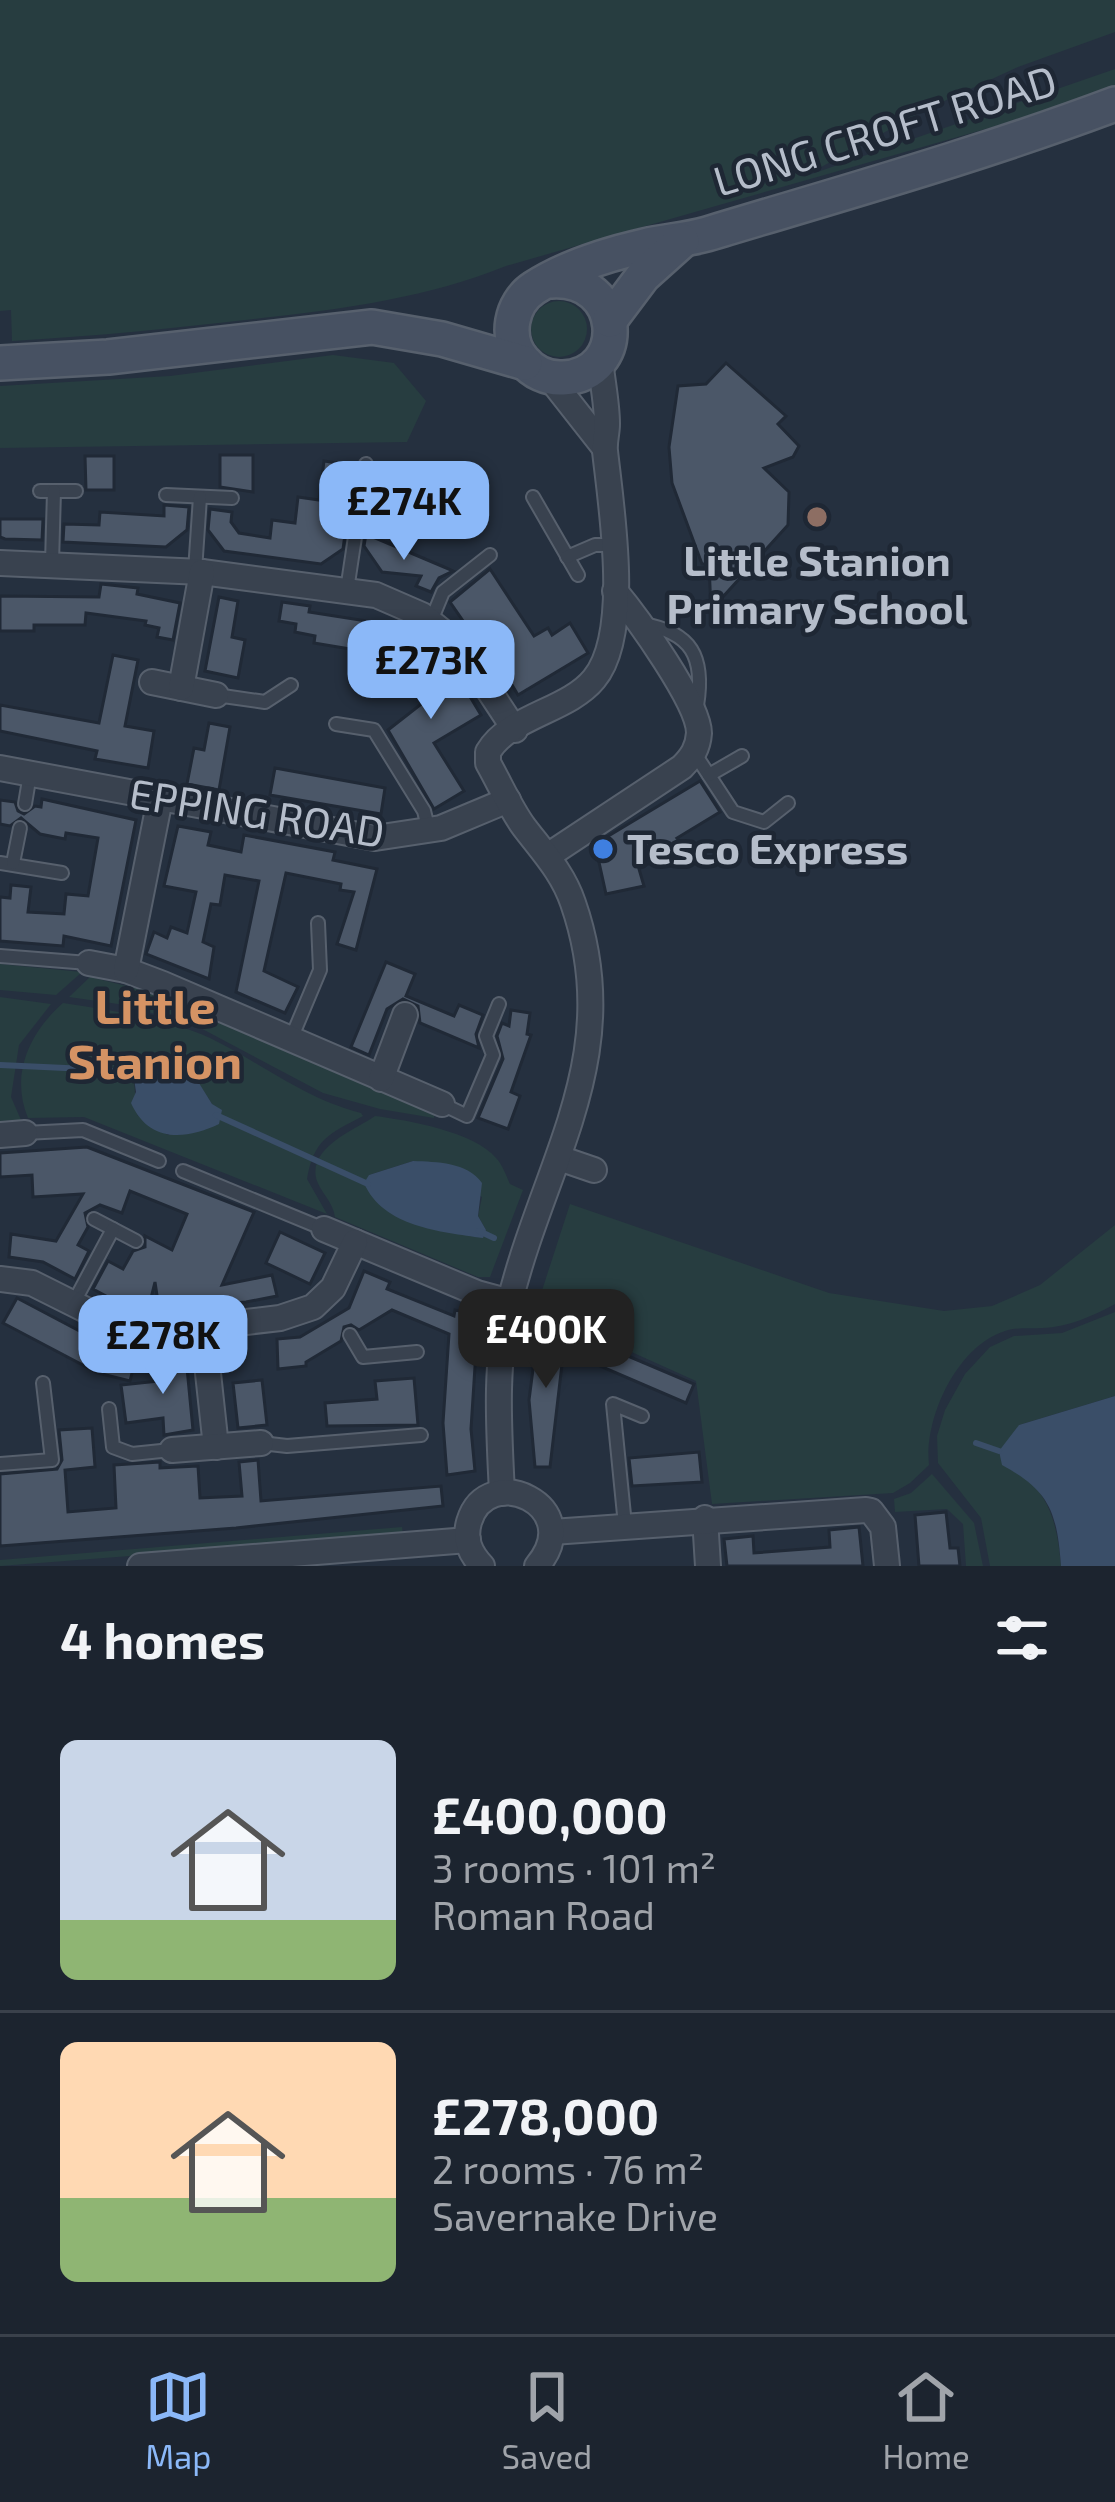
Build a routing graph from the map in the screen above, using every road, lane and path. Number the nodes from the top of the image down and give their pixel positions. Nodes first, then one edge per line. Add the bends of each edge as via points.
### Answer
1 (1115, 104) edge
2 (682, 241) junction
3 (551, 281) junction
4 (516, 310) junction
5 (610, 320) junction
6 (442, 339) junction
7 (600, 359) junction
8 (0, 363) edge
9 (537, 370) junction
10 (604, 447) junction
11 (366, 464) dead end
12 (76, 491) dead end
13 (166, 495) dead end
14 (200, 497) junction
15 (533, 497) dead end
16 (232, 498) dead end
17 (616, 545) junction
18 (490, 555) dead end
19 (567, 557) junction
20 (0, 562) edge
21 (52, 563) junction
22 (199, 572) junction
23 (578, 575) dead end
24 (347, 590) junction
25 (615, 590) junction
26 (431, 621) junction
27 (152, 682) dead end
28 (291, 686) dead end
29 (181, 688) junction
30 (216, 695) joint
31 (336, 724) dead end
32 (514, 730) junction
33 (742, 756) dead end
34 (702, 764) junction
35 (0, 768) edge
36 (30, 774) junction
37 (160, 799) junction
38 (508, 800) junction
39 (788, 803) dead end
40 (25, 804) dead end
41 (20, 828) dead end
42 (429, 831) junction
43 (549, 855) junction
44 (7, 863) edge
45 (62, 873) dead end
46 (318, 923) dead end
47 (0, 956) edge
48 (89, 963) joint
49 (126, 970) junction
50 (499, 1004) dead end
51 (405, 1015) dead end
52 (291, 1040) junction
53 (381, 1079) junction
54 (442, 1104) joint
55 (13, 1134) edge
56 (559, 1159) junction
57 (158, 1161) dead end
58 (183, 1171) dead end
59 (595, 1171) dead end
60 (94, 1219) dead end
61 (113, 1229) junction
62 (324, 1229) joint
63 (136, 1241) dead end
64 (355, 1242) junction
65 (0, 1280) edge
66 (510, 1302) junction
67 (74, 1304) junction
68 (203, 1327) junction
69 (350, 1336) dead end
70 (417, 1352) dead end
71 (43, 1383) dead end
72 (109, 1409) dead end
73 (642, 1416) dead end
74 (422, 1435) dead end
75 (261, 1443) joint
76 (216, 1447) junction
77 (172, 1450) joint
78 (0, 1464) edge
79 (502, 1493) junction
80 (705, 1519) junction
81 (625, 1525) junction
82 (552, 1532) junction
83 (468, 1540) junction
84 (140, 1566) edge
85 (482, 1566) edge
86 (537, 1566) edge
87 (708, 1566) edge
88 (887, 1566) edge

1 - 2 street, LONG CROFT ROAD
2 - 3 street, LONG CROFT ROAD via 605,257
2 - 5 street, LONG CROFT ROAD
3 - 4 street
3 - 5 street via 595,292
4 - 6 street
4 - 9 street via 512,338
5 - 7 street
6 - 8 street via 372,327
6 - 9 street
7 - 9 street via 570,378
7 - 10 street
9 - 10 street
10 - 17 street
11 - 24 lane
12 - 21 lane via 47,491
13 - 14 lane
14 - 16 lane
14 - 22 lane
15 - 19 lane
17 - 19 lane
17 - 25 street
18 - 26 lane via 443,592
19 - 23 lane
20 - 21 street
21 - 22 street
22 - 24 street
22 - 29 street
24 - 26 street via 401,603
25 - 32 street via 614,625 596,678
25 - 34 street via 696,715
26 - 32 street via 472,662
27 - 29 street
28 - 30 lane via 265,702
29 - 30 street
31 - 42 lane via 374,730
32 - 38 street via 488,752
33 - 34 lane
34 - 39 lane via 733,812 749,820 764,821
34 - 43 street via 682,767
35 - 36 street, EPPING ROAD
36 - 37 street, EPPING ROAD
36 - 40 lane
37 - 42 street, EPPING ROAD via 374,838
37 - 49 street
38 - 42 street, EPPING ROAD
38 - 43 street
41 - 44 lane
43 - 56 street via 573,902 592,992 590,1042
44 - 45 lane
46 - 52 lane via 320,970
47 - 48 lane
48 - 49 street
49 - 52 street
50 - 54 lane via 486,1036 493,1055 467,1115
51 - 53 street
52 - 53 street
53 - 54 street
55 - 57 lane via 82,1130
56 - 59 street
56 - 66 street
58 - 62 lane
60 - 61 lane
61 - 63 lane
61 - 67 lane
62 - 64 street
64 - 66 street
64 - 68 street via 328,1302 298,1315
65 - 67 street via 32,1282
66 - 79 street via 499,1382
67 - 68 street via 130,1332
68 - 76 street
69 - 70 lane via 363,1357
71 - 78 lane via 52,1460
72 - 77 lane via 113,1448
73 - 81 lane via 613,1404
74 - 75 lane
75 - 76 street
76 - 77 street
79 - 82 street via 541,1506
79 - 83 street via 472,1515
80 - 81 street
80 - 87 street
80 - 88 street via 872,1511 883,1527
81 - 82 street
82 - 86 street
83 - 84 street
83 - 85 street

